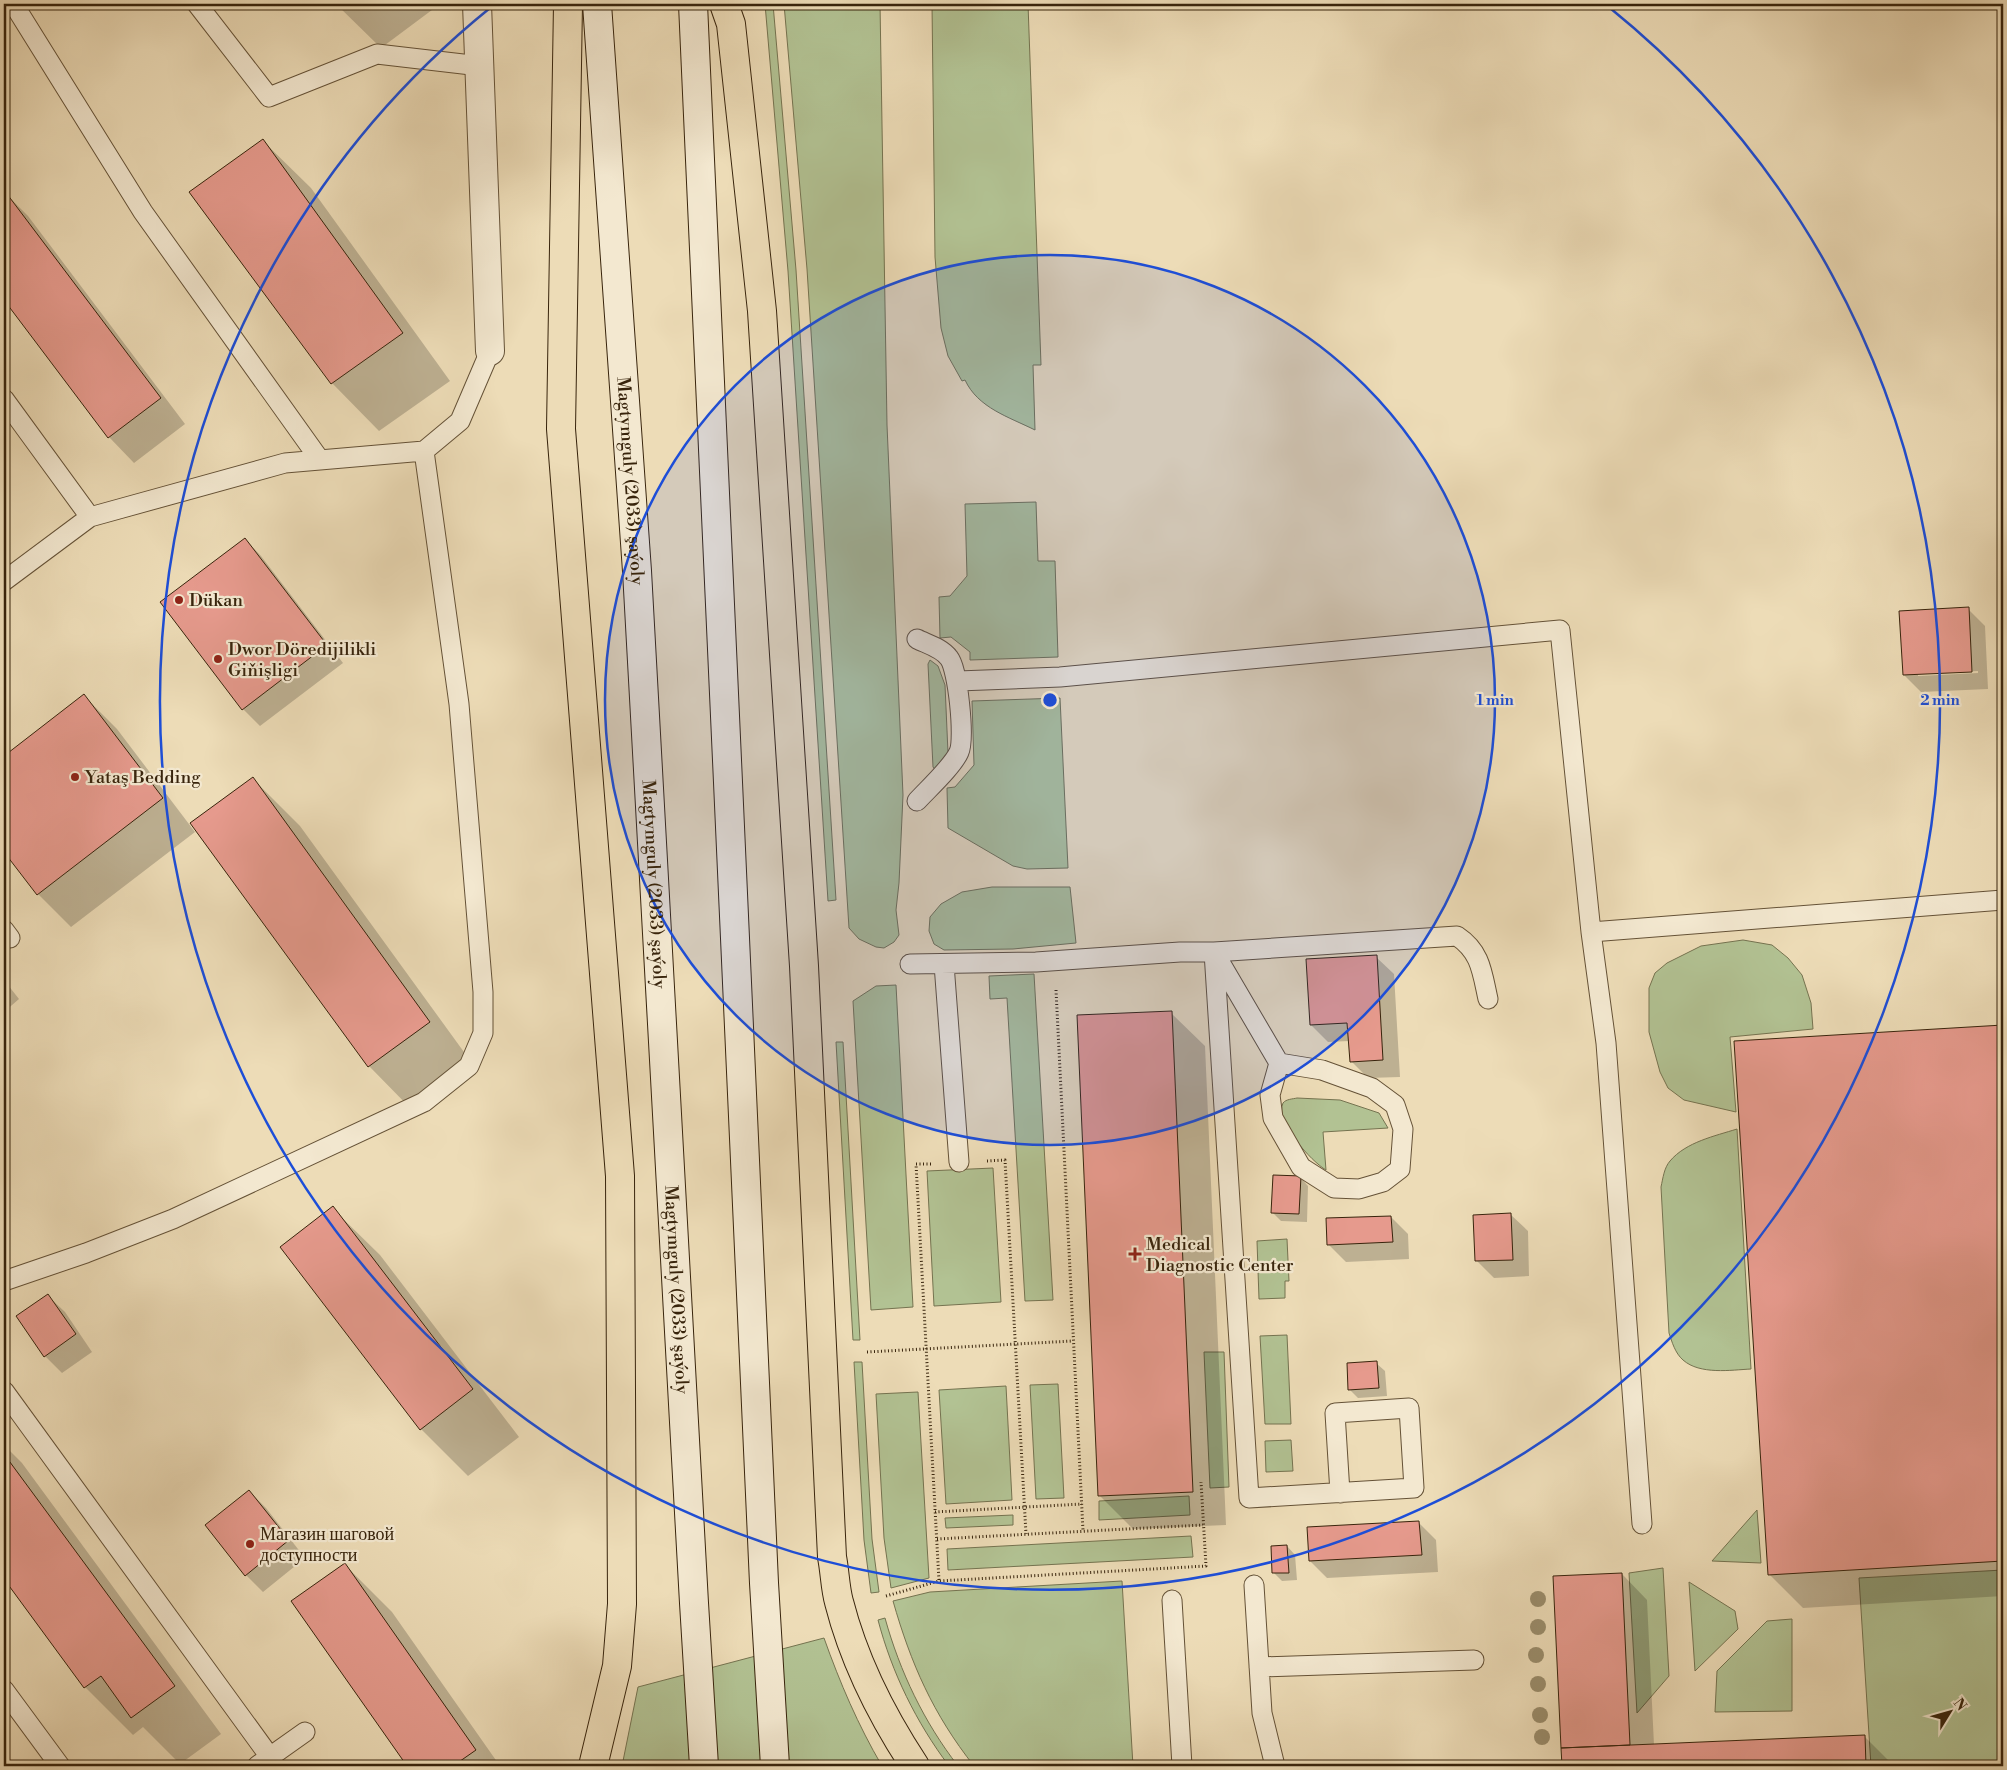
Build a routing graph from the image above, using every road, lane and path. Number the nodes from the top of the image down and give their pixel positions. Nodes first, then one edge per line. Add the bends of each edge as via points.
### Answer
1 (197, 4) edge
2 (477, 4) edge
3 (568, 4) edge
4 (597, 4) edge
5 (693, 4) edge
6 (724, 4) edge
7 (14, 10) edge
8 (480, 66) junction
9 (490, 351) joint
10 (4, 399) edge
11 (424, 451) junction
12 (320, 460) junction
13 (90, 517) junction
14 (4, 581) edge
15 (916, 639) dead end
16 (958, 681) junction
17 (917, 801) dead end
18 (2003, 900) edge
19 (1591, 932) junction
20 (1214, 952) junction
21 (1054, 961) junction
22 (910, 964) dead end
23 (944, 964) junction
24 (1488, 999) dead end
25 (1279, 1063) junction
26 (959, 1162) dead end
27 (1005, 1167) dead end
28 (916, 1172) dead end
29 (4, 1281) edge
30 (1073, 1341) junction
31 (1015, 1344) junction
32 (926, 1349) junction
33 (867, 1352) dead end
34 (4, 1391) edge
35 (1201, 1482) dead end
36 (1340, 1493) junction
37 (1082, 1504) junction
38 (1024, 1507) junction
39 (935, 1512) junction
40 (1642, 1524) dead end
41 (1204, 1525) junction
42 (1083, 1531) junction
43 (1026, 1534) junction
44 (937, 1539) junction
45 (939, 1581) junction
46 (1254, 1585) dead end
47 (886, 1596) dead end
48 (1172, 1600) dead end
49 (1474, 1660) dead end
50 (1259, 1667) junction
51 (4, 1690) edge
52 (305, 1732) dead end
53 (263, 1762) edge
54 (60, 1766) edge
55 (593, 1766) edge
56 (704, 1766) edge
57 (776, 1766) edge
58 (915, 1766) edge
59 (1182, 1766) edge
60 (1275, 1766) edge

1 - 8 lane via 269,97 377,54
2 - 8 main road
3 - 55 main road via 561,429 620,1176 622,1604 617,1666
4 - 56 main road, Magtymguly (2033) şaýoly via 637,570
5 - 57 main road via 764,1583
6 - 58 main road via 731,24 762,311 804,966 832,1557 838,1600 856,1653 875,1698
7 - 12 lane via 143,212
8 - 9 main road
9 - 11 lane via 460,421
10 - 13 lane
11 - 12 lane
11 - 29 lane via 459,704 483,992 483,1033 469,1066 424,1102 173,1220
12 - 13 lane via 285,463
13 - 14 lane
15 - 16 lane via 948,656
16 - 17 lane via 960,751
16 - 19 lane via 1060,677 1560,630
18 - 19 lane
19 - 40 lane via 1606,1043
20 - 21 lane
20 - 24 lane via 1456,936 1469,944 1480,960
20 - 25 lane
20 - 36 lane via 1249,1498
21 - 23 lane
21 - 30 path
22 - 23 lane
23 - 26 lane
25 - 25 lane via 1270,1095 1273,1118 1301,1167 1334,1188 1359,1189 1383,1182 1400,1169 1403,1129 1395,1105 1364,1085 1322,1070
27 - 31 path
28 - 32 path
30 - 31 path
30 - 37 path
31 - 32 path
31 - 38 path
32 - 33 path
32 - 39 path
34 - 53 lane
35 - 41 path
36 - 36 lane via 1414,1488 1408,1408 1334,1413
37 - 38 path
37 - 42 path
38 - 39 path
38 - 43 path
39 - 44 path
41 - 42 path
41 - 45 path via 1206,1566
42 - 43 path
43 - 44 path
44 - 45 path
45 - 47 path
46 - 50 lane
48 - 59 lane
49 - 50 lane
50 - 60 lane via 1262,1713
51 - 54 lane
52 - 53 lane

